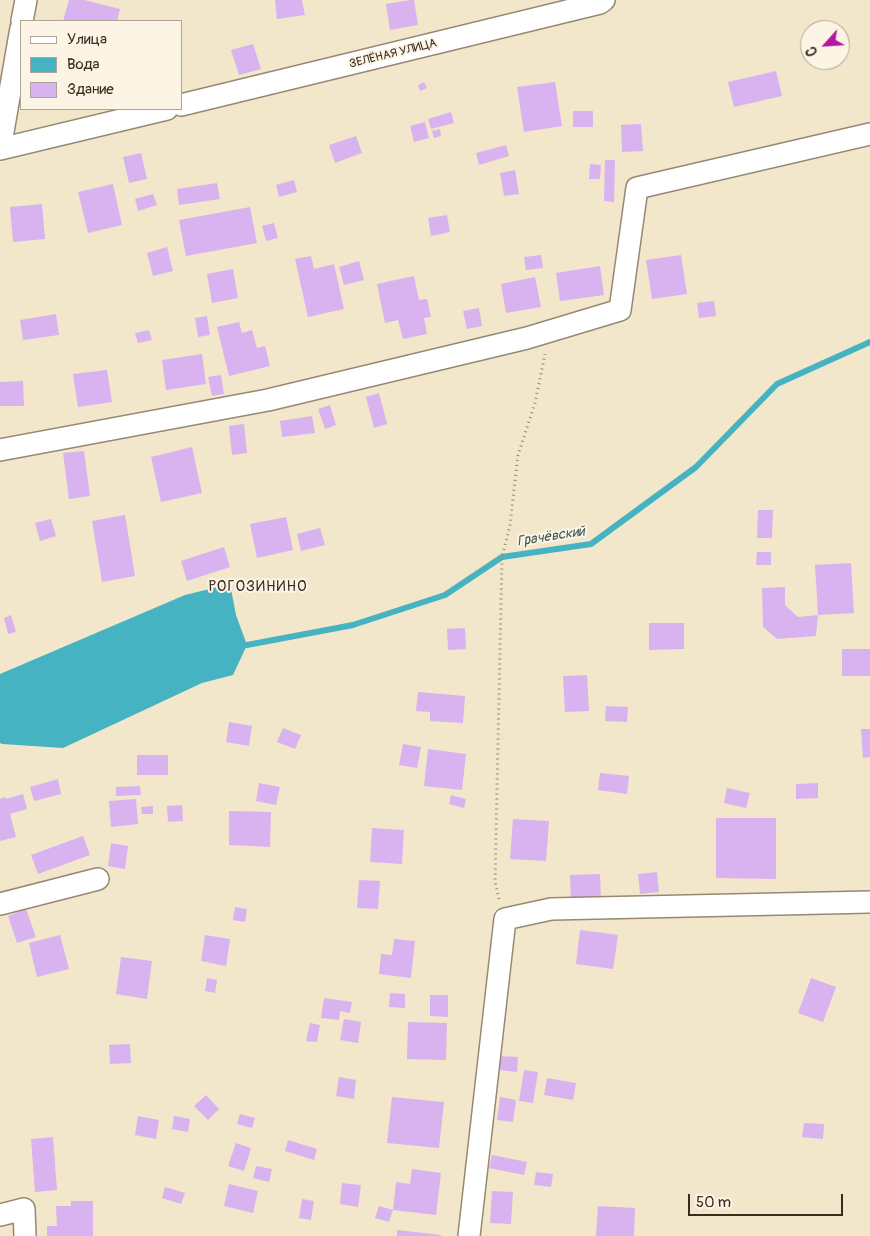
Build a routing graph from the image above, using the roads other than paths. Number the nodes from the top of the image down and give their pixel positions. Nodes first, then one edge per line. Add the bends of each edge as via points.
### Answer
1 (26, 0) edge
2 (604, 0) edge
3 (22, 20) edge
4 (20, 34) edge
5 (182, 105) edge
6 (163, 110) edge
7 (870, 134) edge
8 (0, 149) edge
9 (0, 450) edge
10 (98, 879) dead end
11 (870, 902) edge
12 (0, 904) edge
13 (0, 1215) edge
14 (25, 1236) edge
15 (469, 1236) edge

1 - 3 street
2 - 5 street, ЗЕЛЁНАЯ УЛИЦА
4 - 8 street
6 - 8 street
7 - 9 street via 638,188 620,310 518,341 268,400
10 - 12 street
11 - 15 street via 551,910 505,919
13 - 14 street via 24,1209

